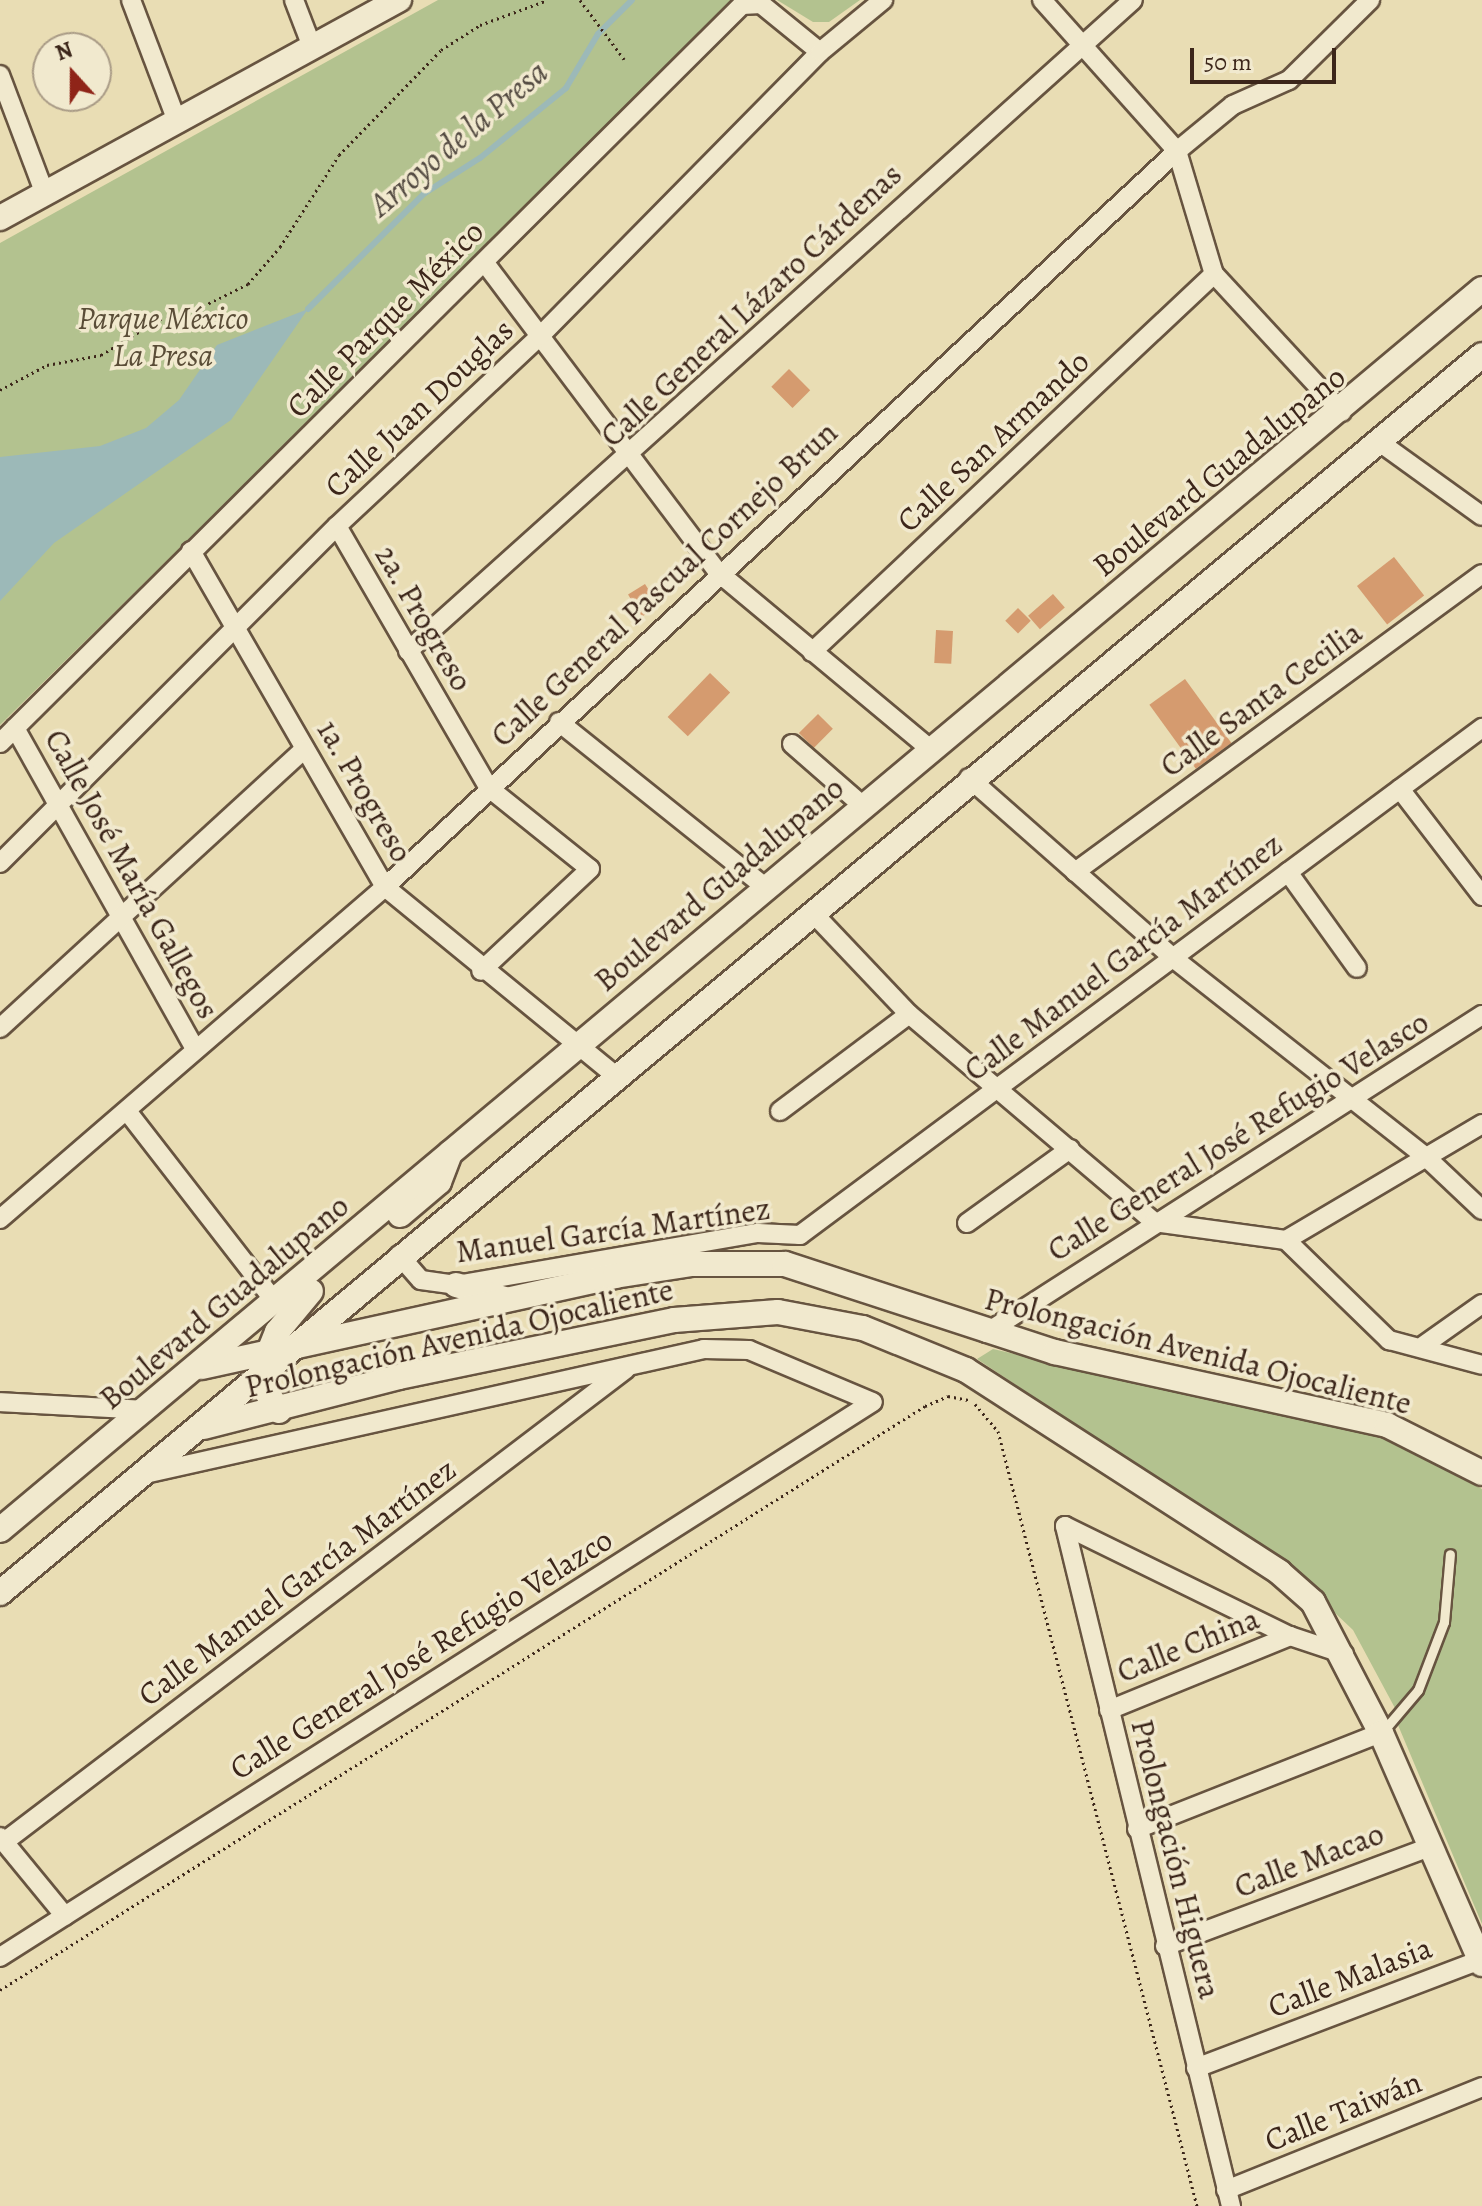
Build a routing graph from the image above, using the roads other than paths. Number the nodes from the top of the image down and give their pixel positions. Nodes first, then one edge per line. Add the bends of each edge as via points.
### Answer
1 (131, 0) edge
2 (294, 0) edge
3 (399, 0) edge
4 (883, 0) edge
5 (1042, 0) edge
6 (1133, 0) edge
7 (1370, 0) edge
8 (1080, 42) junction
9 (312, 47) junction
10 (820, 52) junction
11 (0, 75) edge
12 (177, 121) junction
13 (1177, 151) junction
14 (45, 194) junction
15 (0, 218) edge
16 (485, 263) junction
17 (1214, 274) junction
18 (1482, 289) edge
19 (540, 336) junction
20 (1482, 355) edge
21 (1342, 412) junction
22 (1378, 441) junction
23 (630, 458) junction
24 (1482, 516) edge
25 (337, 526) junction
26 (191, 551) junction
27 (719, 573) junction
28 (1482, 574) edge
29 (236, 627) junction
30 (408, 651) junction
31 (812, 652) junction
32 (559, 722) junction
33 (15, 728) junction
34 (1482, 728) edge
35 (0, 743) edge
36 (792, 744) dead end
37 (929, 748) junction
38 (305, 749) junction
39 (969, 778) junction
40 (489, 788) junction
41 (1400, 789) junction
42 (61, 803) junction
43 (862, 805) junction
44 (0, 863) edge
45 (1075, 872) junction
46 (1288, 872) junction
47 (385, 887) junction
48 (766, 888) junction
49 (1482, 896) edge
50 (813, 913) junction
51 (122, 915) junction
52 (1173, 958) junction
53 (1357, 968) dead end
54 (481, 971) junction
55 (909, 1014) junction
56 (1482, 1015) edge
57 (0, 1028) edge
58 (575, 1047) junction
59 (195, 1049) junction
60 (616, 1076) junction
61 (997, 1087) junction
62 (1349, 1104) junction
63 (127, 1111) junction
64 (780, 1111) dead end
65 (1482, 1124) edge
66 (456, 1144) junction
67 (1070, 1149) junction
68 (1428, 1159) junction
69 (1482, 1210) edge
70 (0, 1219) edge
71 (1154, 1222) junction
72 (967, 1223) dead end
73 (800, 1235) joint
74 (1286, 1240) junction
75 (399, 1255) junction
76 (456, 1285) junction
77 (507, 1300) junction
78 (276, 1303) junction
79 (1482, 1304) edge
80 (674, 1320) junction
81 (986, 1333) junction
82 (1424, 1345) junction
83 (298, 1347) junction
84 (266, 1351) junction
85 (677, 1354) junction
86 (1482, 1365) edge
87 (626, 1369) junction
88 (192, 1370) junction
89 (258, 1379) junction
90 (0, 1402) edge
91 (873, 1402) joint
92 (147, 1410) junction
93 (279, 1411) junction
94 (198, 1429) junction
95 (1482, 1473) edge
96 (144, 1474) junction
97 (5, 1522) edge
98 (1450, 1554) dead end
99 (0, 1593) edge
100 (1290, 1636) junction
101 (1344, 1654) junction
102 (1109, 1710) junction
103 (1381, 1733) junction
104 (1137, 1829) junction
105 (2, 1840) edge
106 (1430, 1847) junction
107 (65, 1916) junction
108 (1165, 1946) junction
109 (0, 1957) edge
110 (1481, 1962) edge
111 (1196, 2068) junction
112 (1482, 2087) edge
113 (1228, 2198) edge

1 - 12 street
2 - 9 street
3 - 9 main road
4 - 10 street, Calle Juan Douglas
5 - 8 street
6 - 8 street, Calle General Lázaro Cárdenas
7 - 13 street, Calle General Pascual Cornejo Brun via 1289,80 1233,105
8 - 13 street
8 - 23 street, Calle General Lázaro Cárdenas
9 - 12 main road
10 - 16 street, Calle Parque México via 761,4 742,5
10 - 19 street, Calle Juan Douglas
11 - 14 street
12 - 14 main road
13 - 17 street
13 - 27 street, Calle General Pascual Cornejo Brun
14 - 15 main road
16 - 19 street
16 - 26 street, Calle Parque México
17 - 21 street
17 - 31 street, Calle San Armando
18 - 21 main road, Boulevard Guadalupano
19 - 23 street
19 - 25 street, Calle Juan Douglas
20 - 22 main road
21 - 37 main road, Boulevard Guadalupano
22 - 24 street
22 - 39 main road
23 - 27 street
23 - 30 street, Calle General Lázaro Cárdenas
25 - 29 street, Calle Juan Douglas
25 - 30 street, 2a. Progreso
26 - 29 street, 1a. Progreso
26 - 33 street, Calle Parque México
27 - 31 street
27 - 32 street, Calle General Pascual Cornejo Brun
28 - 45 street, Calle Santa Cecilia
29 - 38 street, 1a. Progreso
29 - 42 street, Calle Juan Douglas
30 - 40 street, 2a. Progreso
31 - 37 street
32 - 40 street, Calle General Pascual Cornejo Brun
32 - 48 street
33 - 35 street, Calle Parque México
33 - 42 street, Calle José María Gallegos
34 - 41 street, Calle Manuel García Martínez
36 - 43 street
37 - 43 main road, Boulevard Guadalupano
38 - 47 street, 1a. Progreso
38 - 51 street
39 - 45 street
39 - 50 main road
40 - 47 street, Calle General Pascual Cornejo Brun
40 - 54 street, 2a. Progreso via 590,869
41 - 46 street, Calle Manuel García Martínez
41 - 49 street
42 - 44 street, Calle Juan Douglas
42 - 51 street, Calle José María Gallegos
43 - 48 main road, Boulevard Guadalupano
45 - 52 street
46 - 52 street, Calle Manuel García Martínez
46 - 53 street
47 - 54 street, 1a. Progreso
47 - 59 street, Calle General Pascual Cornejo Brun
48 - 58 main road, Boulevard Guadalupano
50 - 55 street
50 - 60 main road
51 - 57 street
51 - 59 street, Calle José María Gallegos
52 - 61 street, Calle Manuel García Martínez
52 - 62 street
54 - 58 street, 1a. Progreso
55 - 61 street
55 - 64 street
56 - 62 street, Calle General José Refugio Velasco
58 - 60 street, 1a. Progreso
58 - 66 main road, Boulevard Guadalupano
59 - 63 street, Calle General Pascual Cornejo Brun
60 - 75 main road
61 - 67 street
61 - 73 street, Calle Manuel García Martínez
62 - 68 street
62 - 71 street, Calle General José Refugio Velasco
63 - 70 street, Calle General Pascual Cornejo Brun
63 - 78 street
65 - 68 street
66 - 78 main road, Boulevard Guadalupano
66 - 84 main road via 439,1182 311,1291
67 - 71 street
67 - 72 street
68 - 69 street
68 - 74 street
71 - 74 street
71 - 81 street, Calle General José Refugio Velasco
73 - 76 street, Manuel García Martínez via 758,1233
74 - 82 street via 1389,1340
75 - 76 street, Manuel García Martínez via 421,1280
75 - 83 main road
76 - 77 main road
77 - 81 main road, Prolongación Avenida Ojocaliente via 692,1264 785,1264 880,1291
77 - 83 main road, Prolongación Avenida Ojocaliente
78 - 88 main road, Boulevard Guadalupano
79 - 82 street
80 - 85 street
80 - 93 main road, Prolongación Avenida Ojocaliente via 399,1377
80 - 101 main road, Prolongación Avenida Ojocaliente via 778,1312 863,1328 966,1370 1279,1572 1313,1602
81 - 95 main road, Prolongación Avenida Ojocaliente via 1387,1425
82 - 86 street
83 - 84 main road, Prolongación Avenida Ojocaliente
83 - 89 main road
84 - 88 main road, Prolongación Avenida Ojocaliente
84 - 89 main road
85 - 87 street, Prolongación Avenida Ojocaliente
85 - 91 street, Prolongación Avenida Ojocaliente via 749,1350
87 - 96 street, Prolongación Avenida Ojocaliente
87 - 105 street, Calle Manuel García Martínez
88 - 92 main road, Boulevard Guadalupano
89 - 93 main road
89 - 94 main road
90 - 92 street
91 - 107 street, Calle General José Refugio Velazco
92 - 97 main road, Boulevard Guadalupano
93 - 94 main road, Prolongación Avenida Ojocaliente
94 - 96 main road
96 - 99 main road
98 - 103 lane via 1444,1622 1418,1690
100 - 101 street
100 - 102 street, Calle China
100 - 102 street, Prolongación Higuera via 1065,1526
101 - 103 main road, Prolongación Avenida Ojocaliente
102 - 104 street, Prolongación Higuera
103 - 104 street
103 - 106 main road, Prolongación Avenida Ojocaliente
104 - 108 street, Prolongación Higuera
105 - 107 street
106 - 108 street, Calle Macao
106 - 110 main road, Prolongación Avenida Ojocaliente
107 - 109 street, Calle General José Refugio Velazco
108 - 111 street, Prolongación Higuera
110 - 111 street, Calle Malasia
111 - 113 street, Prolongación Higuera
112 - 113 street, Calle Taiwán

